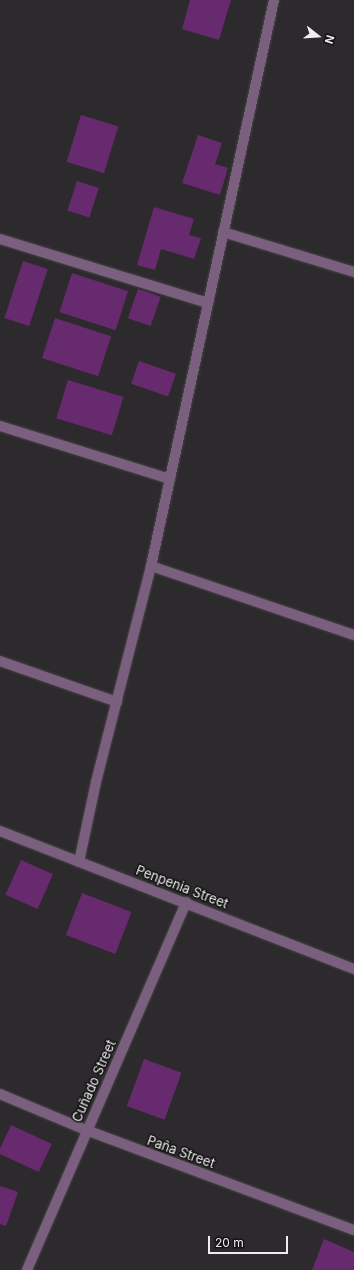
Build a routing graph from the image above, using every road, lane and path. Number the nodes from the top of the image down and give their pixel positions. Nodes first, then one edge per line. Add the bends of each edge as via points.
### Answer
1 (274, 0) edge
2 (223, 232) junction
3 (0, 239) edge
4 (354, 272) edge
5 (208, 303) junction
6 (0, 426) edge
7 (170, 479) junction
8 (151, 566) junction
9 (354, 636) edge
10 (0, 661) edge
11 (117, 702) junction
12 (0, 831) edge
13 (79, 862) junction
14 (186, 902) junction
15 (354, 968) edge
16 (0, 1094) edge
17 (86, 1130) junction
18 (354, 1230) edge
19 (27, 1270) edge

1 - 2 street
2 - 4 street
2 - 5 street
3 - 5 street
5 - 7 street
6 - 7 street
7 - 8 street
8 - 9 street
8 - 11 street
10 - 11 street
11 - 13 street
12 - 13 street, Penpenia Street
13 - 14 street, Penpenia Street
14 - 15 street, Penpenia Street
14 - 17 street, Cuñado Street
16 - 17 street, Paña Street
17 - 18 street, Paña Street
17 - 19 street, Cuñado Street

